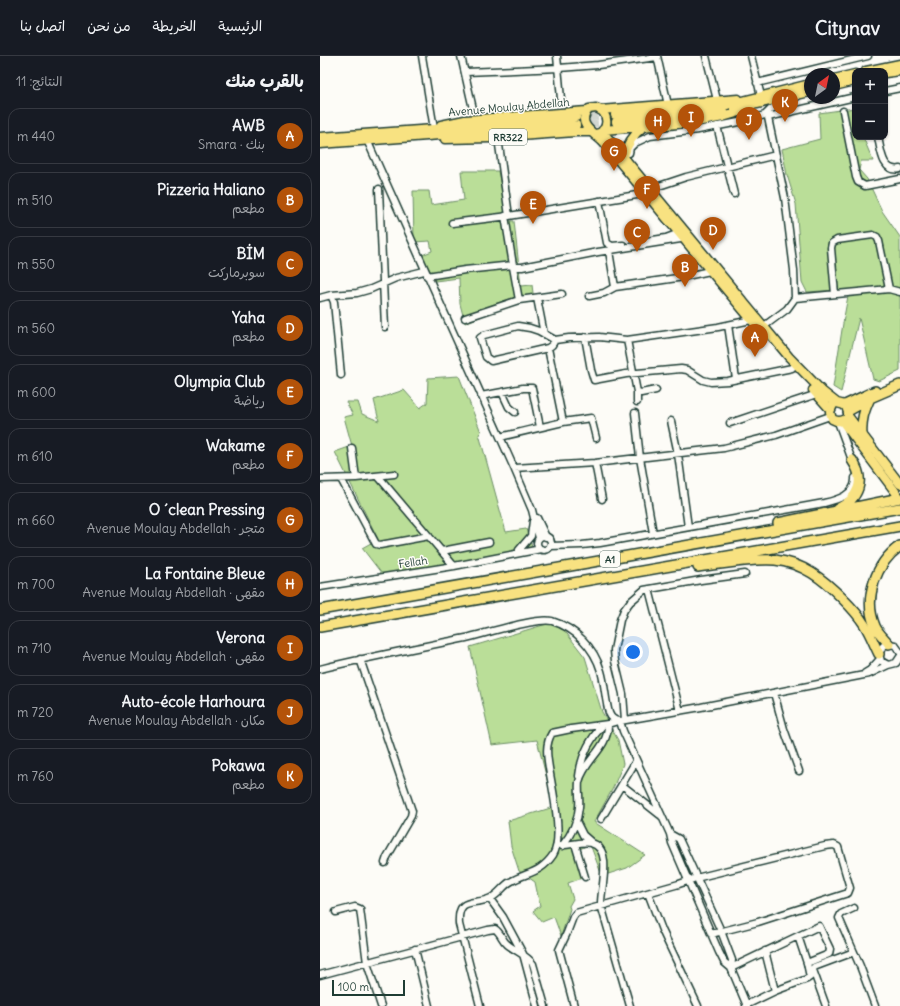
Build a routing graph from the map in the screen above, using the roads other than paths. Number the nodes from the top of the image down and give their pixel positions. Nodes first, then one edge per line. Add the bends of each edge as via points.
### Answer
1 (422, 56) edge
2 (461, 56) edge
3 (557, 56) edge
4 (657, 56) edge
5 (706, 56) edge
6 (751, 56) edge
7 (838, 56) edge
8 (868, 56) edge
9 (840, 63) junction
10 (900, 64) edge
11 (558, 68) junction
12 (881, 68) edge
13 (900, 71) edge
14 (466, 72) junction
15 (888, 73) edge
16 (852, 75) edge
17 (840, 77) edge
18 (852, 82) edge
19 (757, 83) junction
20 (840, 85) edge
21 (804, 86) edge
22 (900, 88) edge
23 (888, 90) edge
24 (804, 93) edge
25 (804, 95) edge
26 (852, 98) edge
27 (561, 99) dead end
28 (717, 100) junction
29 (748, 100) junction
30 (759, 100) junction
31 (668, 105) junction
32 (473, 109) dead end
33 (600, 110) junction
34 (587, 111) junction
35 (843, 111) dead end
36 (768, 115) junction
37 (717, 126) junction
38 (643, 127) junction
39 (434, 130) junction
40 (597, 132) junction
41 (426, 136) junction
42 (320, 137) edge
43 (367, 140) junction
44 (879, 140) edge
45 (320, 144) edge
46 (499, 145) dead end
47 (776, 156) junction
48 (625, 158) junction
49 (728, 167) junction
50 (900, 169) edge
51 (900, 179) edge
52 (379, 189) dead end
53 (650, 191) junction
54 (734, 194) dead end
55 (599, 201) junction
56 (507, 216) junction
57 (452, 223) dead end
58 (684, 235) junction
59 (609, 251) junction
60 (513, 266) junction
61 (710, 271) junction
62 (426, 273) junction
63 (384, 283) junction
64 (615, 287) junction
65 (889, 289) junction
66 (900, 292) edge
67 (562, 294) dead end
68 (836, 294) junction
69 (331, 295) junction
70 (590, 296) dead end
71 (320, 298) edge
72 (537, 298) junction
73 (795, 298) junction
74 (519, 300) junction
75 (465, 318) dead end
76 (754, 319) junction
77 (728, 325) junction
78 (385, 327) dead end
79 (762, 329) junction
80 (541, 333) junction
81 (585, 337) junction
82 (555, 340) junction
83 (627, 340) junction
84 (548, 348) junction
85 (792, 368) junction
86 (634, 374) junction
87 (342, 375) dead end
88 (900, 379) edge
89 (736, 380) junction
90 (900, 385) edge
91 (656, 390) dead end
92 (502, 392) junction
93 (637, 392) junction
94 (817, 394) junction
95 (481, 396) junction
96 (870, 398) junction
97 (637, 402) dead end
98 (515, 412) dead end
99 (830, 412) junction
100 (635, 413) dead end
101 (843, 413) junction
102 (671, 421) dead end
103 (563, 422) junction
104 (730, 423) dead end
105 (540, 427) junction
106 (862, 434) junction
107 (500, 437) junction
108 (596, 438) dead end
109 (352, 448) dead end
110 (678, 454) junction
111 (640, 458) junction
112 (852, 460) junction
113 (595, 463) junction
114 (514, 468) junction
115 (394, 474) dead end
116 (378, 476) junction
117 (341, 478) junction
118 (356, 478) junction
119 (322, 479) dead end
120 (897, 485) edge
121 (900, 498) edge
122 (602, 499) dead end
123 (900, 508) edge
124 (532, 513) junction
125 (823, 515) junction
126 (900, 526) edge
127 (688, 527) junction
128 (653, 533) junction
129 (756, 533) junction
130 (429, 536) junction
131 (546, 537) junction
132 (538, 540) junction
133 (489, 542) dead end
134 (550, 546) junction
135 (900, 546) edge
136 (541, 549) junction
137 (519, 550) junction
138 (442, 551) junction
139 (510, 555) junction
140 (454, 566) junction
141 (745, 574) dead end
142 (622, 575) junction
143 (320, 586) edge
144 (649, 589) junction
145 (320, 610) edge
146 (320, 627) edge
147 (889, 644) junction
148 (900, 651) edge
149 (879, 656) junction
150 (360, 659) junction
151 (899, 661) edge
152 (888, 665) junction
153 (320, 669) edge
154 (860, 676) junction
155 (774, 693) junction
156 (680, 711) junction
157 (621, 721) junction
158 (606, 725) junction
159 (636, 762) junction
160 (799, 771) dead end
161 (579, 782) junction
162 (622, 785) junction
163 (660, 815) junction
164 (601, 818) dead end
165 (576, 821) junction
166 (557, 830) junction
167 (670, 834) junction
168 (570, 835) junction
169 (591, 842) junction
170 (575, 844) junction
171 (563, 845) junction
172 (552, 856) junction
173 (386, 863) dead end
174 (584, 877) dead end
175 (696, 878) junction
176 (689, 881) junction
177 (648, 893) junction
178 (490, 899) junction
179 (601, 905) junction
180 (854, 908) dead end
181 (336, 912) dead end
182 (721, 931) junction
183 (711, 934) junction
184 (798, 936) junction
185 (462, 937) junction
186 (415, 950) junction
187 (765, 951) junction
188 (854, 952) junction
189 (523, 954) junction
190 (367, 962) junction
191 (807, 963) junction
192 (731, 968) junction
193 (320, 975) edge
194 (775, 991) junction
195 (746, 1005) edge
196 (381, 1006) edge
197 (430, 1006) edge
198 (480, 1006) edge
199 (537, 1006) edge
200 (545, 1006) edge
201 (574, 1006) edge
202 (630, 1006) edge
203 (698, 1006) edge
204 (826, 1006) edge
205 (875, 1006) edge

1 - 39 street
2 - 14 street
3 - 11 street
4 - 11 street
4 - 31 street
5 - 28 street
6 - 19 street
7 - 9 street
8 - 9 street
9 - 19 street
10 - 12 main road
11 - 14 street
11 - 27 street
13 - 15 main road
14 - 32 street
16 - 17 main road
18 - 20 main road
19 - 30 street
21 - 30 main road, Avenue Moulay Abdellah / RR322
22 - 23 street
24 - 30 main road, Avenue Moulay Abdellah / RR322
25 - 36 street via 771,109
26 - 36 street
28 - 29 main road, Avenue Moulay Abdellah / RR322
28 - 31 main road, Avenue Moulay Abdellah / RR322
29 - 30 main road, Avenue Moulay Abdellah / RR322
29 - 30 main road, Avenue Moulay Abdellah / RR322 via 708,108 616,118 704,114
30 - 38 main road, Avenue Moulay Abdellah / RR322 via 749,109 723,117
31 - 33 main road, Avenue Moulay Abdellah / RR322
33 - 34 main road, RR322 via 593,108
33 - 40 main road via 604,114 606,126
34 - 39 main road, Avenue Moulay Abdellah / RR322 via 466,120 447,123
34 - 40 main road via 587,129
35 - 51 street via 858,182 864,186
36 - 37 street
36 - 47 street
37 - 48 street via 646,137 630,148
37 - 49 street
38 - 40 main road, Avenue Moulay Abdellah / RR322
38 - 48 main road via 630,142
39 - 41 main road, Avenue Moulay Abdellah / RR322 via 576,121
39 - 42 main road, Avenue Moulay Abdellah / RR322
40 - 41 main road, Avenue Moulay Abdellah / RR322 via 470,139
40 - 48 main road
40 - 53 main road
41 - 43 main road, Avenue Moulay Abdellah / RR322
43 - 45 main road, Avenue Moulay Abdellah / RR322
43 - 62 street
44 - 50 street via 886,166 892,170
46 - 56 street
47 - 49 street
47 - 73 street via 785,198
48 - 53 main road
49 - 53 street via 675,180
49 - 54 street
52 - 63 street
53 - 55 street
53 - 58 main road
55 - 56 street
55 - 58 street via 609,246
56 - 57 street
56 - 60 street
58 - 59 street
58 - 61 main road
58 - 76 main road
59 - 60 street via 522,267
59 - 64 street
60 - 62 street
60 - 74 street
61 - 64 street
61 - 76 main road
62 - 63 street via 404,275
62 - 95 street
63 - 69 street via 357,293
63 - 78 street
64 - 70 street
65 - 66 street
65 - 68 street
65 - 68 street via 879,241 873,235 836,240 832,243
67 - 72 street
68 - 73 street
69 - 71 street
69 - 87 street via 334,302
72 - 74 street
72 - 80 street
73 - 79 street via 787,309
74 - 75 street
76 - 77 street
76 - 79 main road
77 - 83 street
77 - 89 street
79 - 85 main road
79 - 101 main road
80 - 82 street
80 - 84 street via 523,326 515,326 480,338 486,357 491,361
81 - 82 street
81 - 83 street
81 - 86 street via 594,380
82 - 84 street
83 - 86 street
84 - 103 street
85 - 89 street
85 - 94 main road
86 - 89 street via 684,369 711,382
86 - 93 street
88 - 101 highway
90 - 96 highway
91 - 93 street
92 - 95 street
92 - 98 street
92 - 105 street via 532,388
93 - 97 street
94 - 99 main road
94 - 104 street
95 - 107 street
96 - 101 highway
96 - 106 highway via 863,412
99 - 101 main road
99 - 101 main road via 834,421
99 - 110 street via 776,435 724,448
100 - 111 street
101 - 106 main road
101 - 112 street
101 - 120 main road
102 - 110 street
103 - 105 street
103 - 108 street via 591,418
105 - 107 street
106 - 120 main road
107 - 114 street
109 - 118 street
110 - 111 street
110 - 127 street
111 - 113 street
111 - 128 street
112 - 125 highway via 859,475 856,493 845,505
112 - 127 street, Fellah via 856,482 846,495 837,500
113 - 114 street
113 - 122 street
114 - 124 street
115 - 116 street
116 - 118 street
116 - 130 street
117 - 118 street
117 - 119 street
117 - 130 street via 376,544
120 - 121 main road
121 - 125 highway
123 - 129 highway, A1
124 - 131 street
124 - 132 street
124 - 137 street via 532,536
125 - 129 highway via 776,524
126 - 142 highway, A1
127 - 128 street, Fellah
128 - 134 street, Fellah via 582,546
129 - 145 highway, A1
130 - 138 street
131 - 132 street, Fellah via 541,536
131 - 134 street via 550,541
132 - 136 street
132 - 137 street, Fellah
133 - 138 street
134 - 136 street, Fellah
135 - 147 highway via 880,567 871,597 871,610 876,627
136 - 139 street, Fellah
137 - 139 street, Fellah
138 - 140 street
139 - 140 street, Fellah
140 - 143 street, Fellah
141 - 144 street
142 - 146 highway, A1
142 - 149 highway via 766,560 790,563 817,575 854,610 869,631
144 - 156 street
144 - 157 street via 640,592 626,606 616,633 614,655 623,694
147 - 148 street via 895,645
147 - 149 street via 882,646
149 - 152 street via 884,664
149 - 154 street via 870,670
150 - 153 street
150 - 157 street via 536,621 550,621 569,628 591,651 601,672 609,713 612,718
150 - 173 street via 412,811
151 - 152 street
152 - 154 street
154 - 155 street
155 - 156 street
155 - 160 street
156 - 157 street
157 - 158 street
157 - 159 street
158 - 161 street via 606,740 583,772
158 - 161 street via 588,744
158 - 166 street via 552,733 549,738 547,754
159 - 162 street
159 - 163 street
161 - 165 street
162 - 163 street
162 - 164 street
163 - 167 street
165 - 168 street
165 - 169 street via 583,835
166 - 168 street
166 - 172 street via 557,845
167 - 175 street via 679,840
167 - 176 street
168 - 171 street
169 - 170 street
169 - 179 street via 603,854
170 - 171 street
170 - 174 street
171 - 172 street
172 - 178 street via 538,870 508,883
175 - 176 street
175 - 182 street
175 - 182 street via 825,846 838,847 850,888 848,893
176 - 177 street
176 - 183 street
177 - 179 street
177 - 203 street via 662,930
178 - 185 street via 473,901 460,910 459,924
178 - 189 street
179 - 201 street via 576,913 560,947
179 - 202 street
180 - 188 street via 841,914 839,918
181 - 190 street via 355,907 360,909
182 - 183 street
182 - 192 street via 732,960
183 - 192 street via 724,962
184 - 187 street
184 - 191 street
184 - 191 street via 819,926 830,951 829,954
185 - 186 street
185 - 189 street via 495,930 506,943
185 - 198 street
186 - 190 street
186 - 197 street
187 - 192 street
187 - 194 street
188 - 204 street via 814,967
188 - 205 street
189 - 199 street
189 - 200 street via 533,964
190 - 193 street
190 - 196 street
191 - 194 street via 810,975 808,979
192 - 195 street
194 - 195 street

